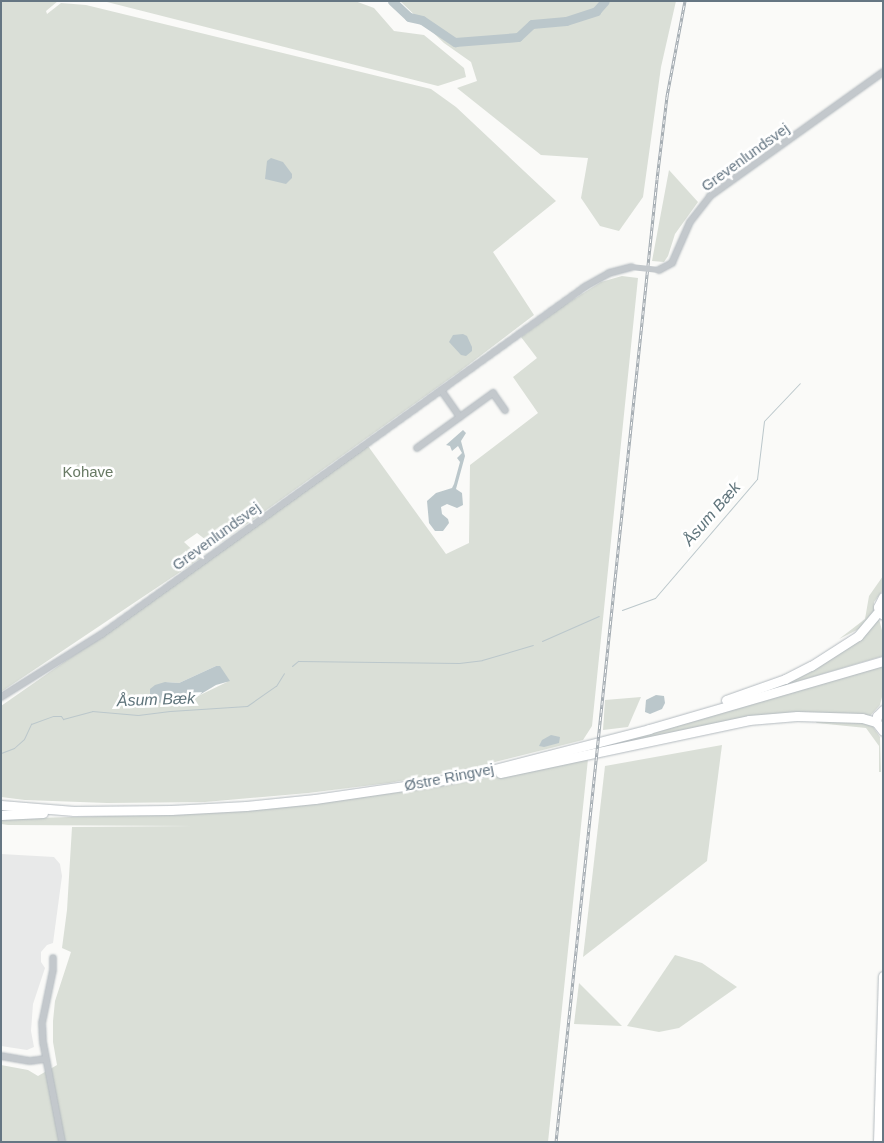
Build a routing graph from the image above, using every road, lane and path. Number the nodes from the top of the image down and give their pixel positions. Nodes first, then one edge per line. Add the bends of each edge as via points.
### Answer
1 (883, 72) edge
2 (441, 390) junction
3 (505, 410) dead end
4 (460, 417) junction
5 (417, 448) dead end
6 (883, 597) edge
7 (881, 613) edge
8 (883, 661) edge
9 (1, 697) edge
10 (883, 710) edge
11 (876, 722) junction
12 (649, 729) junction
13 (883, 731) edge
14 (438, 781) junction
15 (1, 805) edge
16 (74, 811) junction
17 (1, 815) edge
18 (53, 958) dead end
19 (883, 976) edge
20 (1, 1056) edge
21 (45, 1059) junction
22 (62, 1142) edge
23 (878, 1142) edge

1 - 2 street, Grevenlundsvej, bridge via 710,196 690,222 676,258 668,267 659,270 632,267 609,273
2 - 4 street
2 - 9 street, Grevenlundsvej via 102,634
3 - 4 street via 493,393
4 - 5 street
6 - 7 main road via 879,602
7 - 12 main road via 858,636 811,666 759,689
8 - 12 main road, Østre Ringvej
10 - 11 main road
11 - 13 main road
11 - 14 main road via 862,718 797,716 749,720 539,766
12 - 14 main road, Østre Ringvej
14 - 16 main road, Østre Ringvej via 246,806
15 - 16 main road, Østre Ringvej
16 - 17 main road
18 - 21 street via 42,1023
19 - 23 main road
20 - 21 street via 30,1061
21 - 22 street

